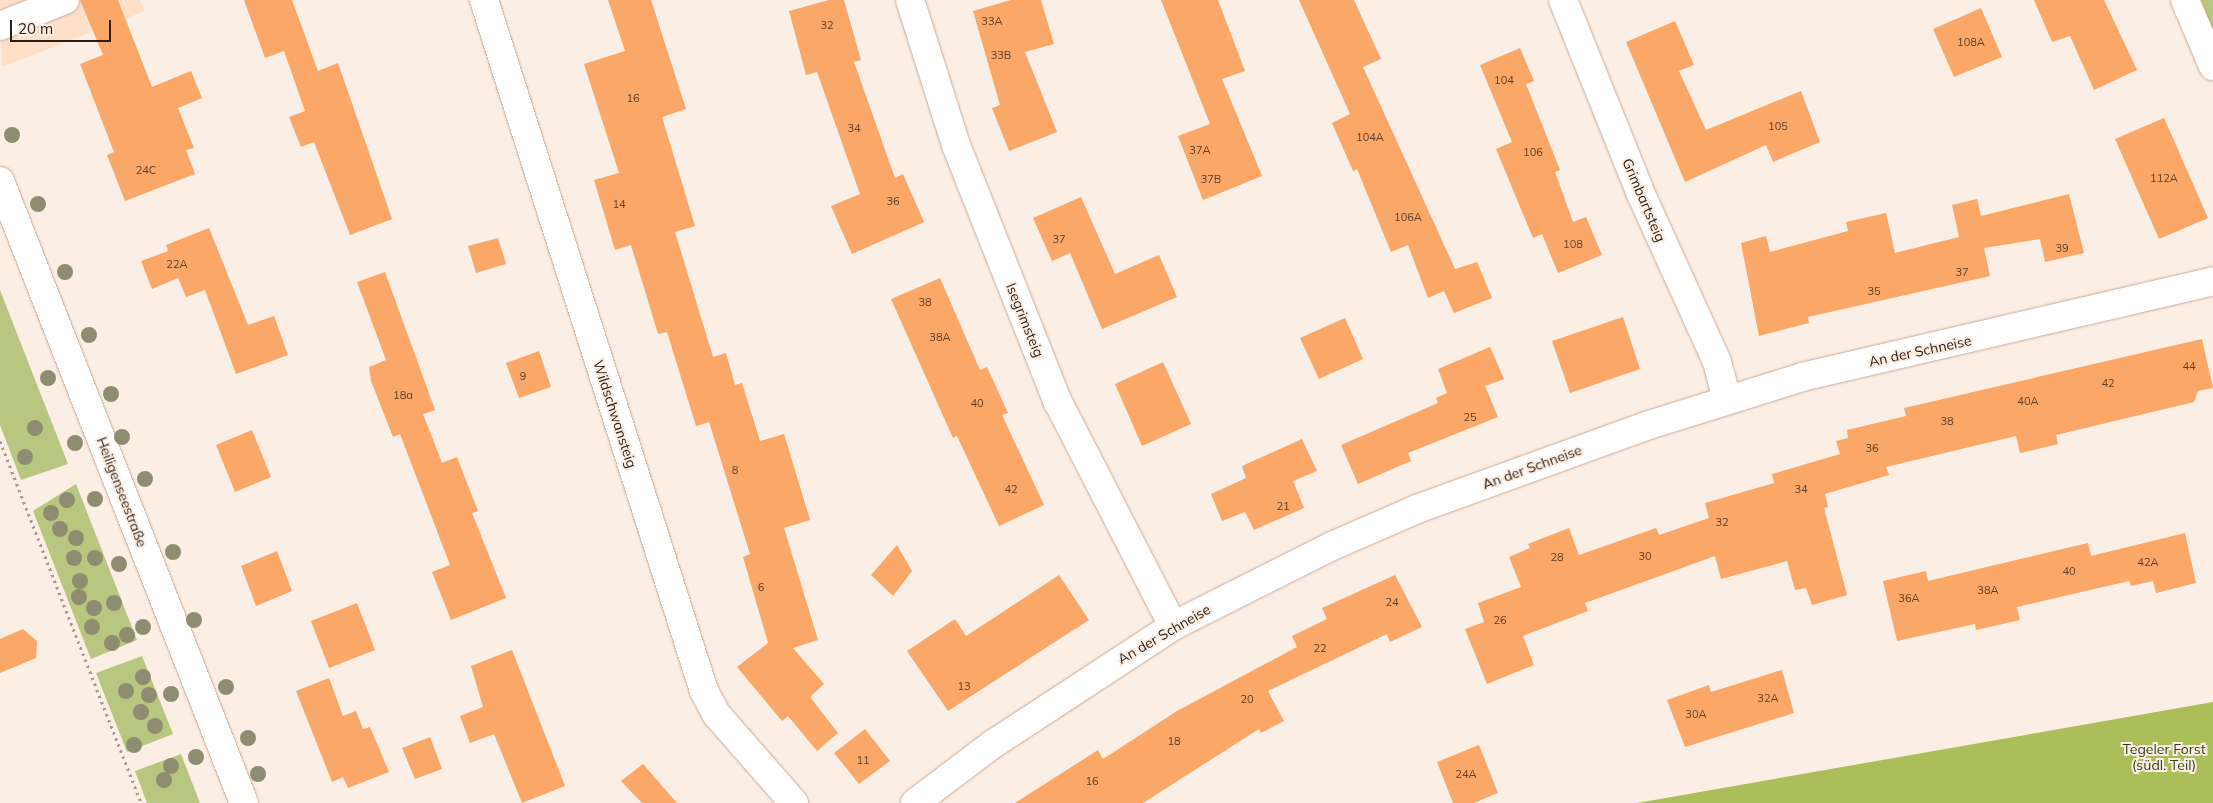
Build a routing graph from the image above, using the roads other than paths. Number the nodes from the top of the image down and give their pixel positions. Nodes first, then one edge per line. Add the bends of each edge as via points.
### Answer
1 (65, 0) edge
2 (484, 0) edge
3 (910, 0) edge
4 (1563, 0) edge
5 (2185, 0) edge
6 (0, 26) edge
7 (2213, 66) edge
8 (0, 181) edge
9 (2213, 281) edge
10 (1727, 399) junction
11 (1173, 626) junction
12 (244, 803) edge
13 (794, 803) edge
14 (915, 803) edge

1 - 6 street
2 - 13 street, Wildschwansteig via 704,691 717,715
3 - 11 street, Isegrimsteig via 956,146 1062,412
4 - 10 street, Grimbartsteig via 1640,192 1717,362
5 - 7 street
8 - 12 street, Heiligenseestraße
9 - 10 street, An der Schneise via 1802,377
10 - 11 street, An der Schneise via 1417,509 1332,546
11 - 14 street, An der Schneise via 1016,728

